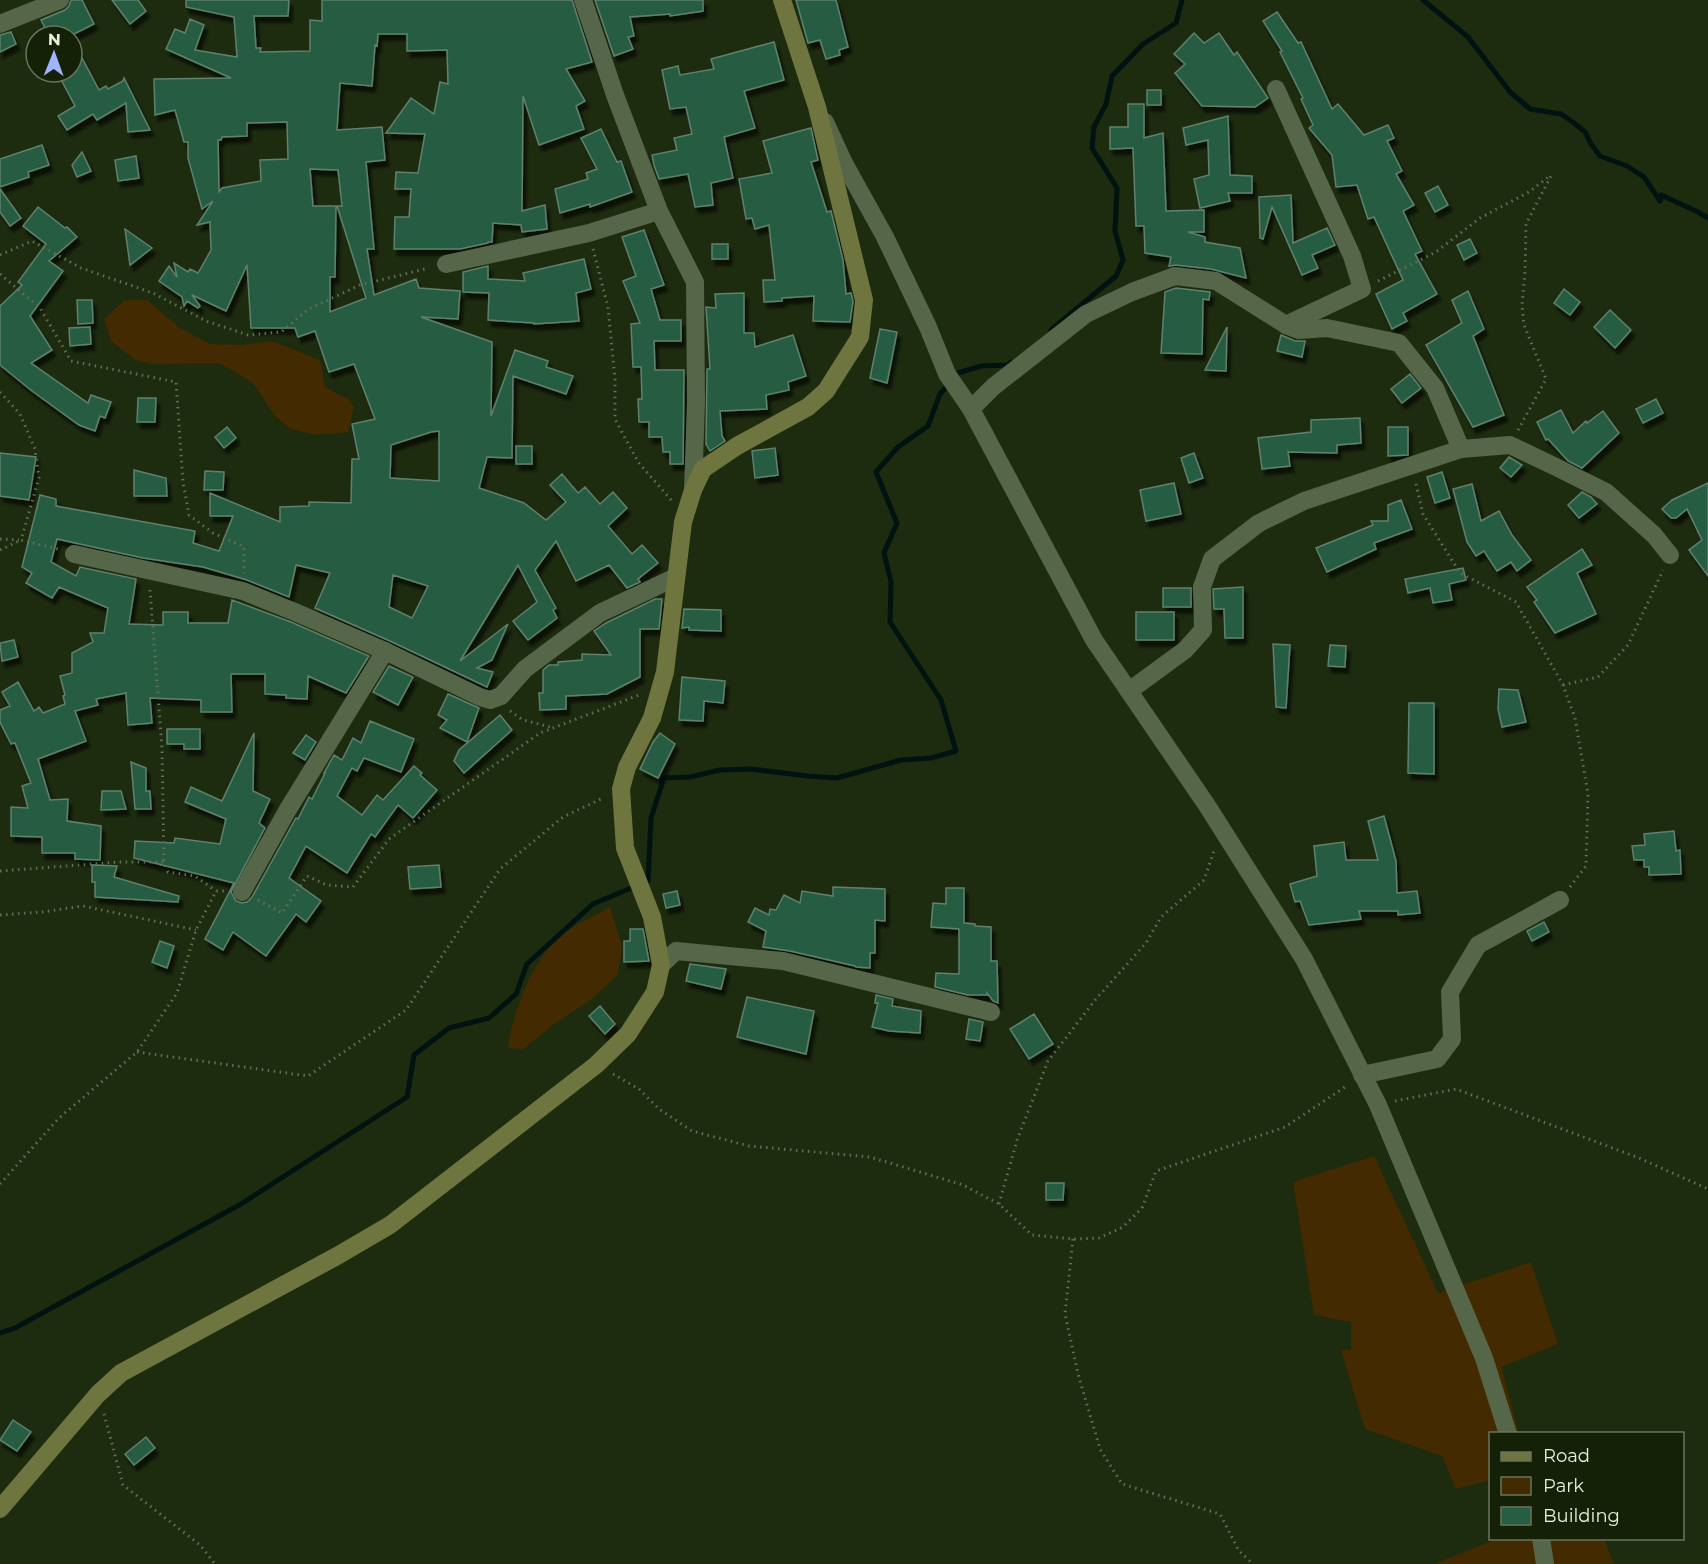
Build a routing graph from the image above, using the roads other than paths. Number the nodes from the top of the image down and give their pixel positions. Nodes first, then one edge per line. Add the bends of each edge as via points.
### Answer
1 (60, 0) edge
2 (583, 0) edge
3 (782, 0) edge
4 (0, 24) edge
5 (1276, 89) dead end
6 (817, 107) junction
7 (659, 211) junction
8 (446, 264) road end
9 (1286, 325) junction
10 (971, 409) junction
11 (1461, 449) junction
12 (693, 490) junction
13 (74, 554) road end
14 (1670, 555) road end
15 (676, 577) junction
16 (385, 651) junction
17 (1129, 691) junction
18 (242, 892) road end
19 (1560, 900) road end
20 (661, 965) junction
21 (991, 1012) dead end
22 (1362, 1075) junction
23 (1507, 1432) edge
24 (0, 1509) edge
25 (1541, 1540) edge
26 (1545, 1564) edge

1 - 4 street
2 - 7 street
3 - 6 street
5 - 9 street via 1352,256 1362,289
6 - 10 street via 885,237 951,381
6 - 12 street via 864,300 861,337 826,391 807,407 703,469
7 - 8 street via 589,233
7 - 12 street via 695,282
9 - 10 street via 1216,281 1175,276 1086,314
9 - 11 street via 1299,330 1327,328 1399,344 1435,388
10 - 17 street via 1094,640
11 - 14 street via 1510,445 1606,492 1654,535
11 - 17 street via 1304,501 1259,523 1212,560 1202,587 1203,630 1185,650
12 - 15 street via 682,522
13 - 16 street via 243,591
15 - 16 street via 600,613 525,669 501,696 490,700
15 - 20 street via 665,672 652,718 627,767 621,789 625,848 652,917
16 - 18 street
17 - 22 street via 1304,959
19 - 22 street via 1478,945 1450,992 1452,1039 1437,1059
20 - 21 street via 676,951 783,961
20 - 24 street via 655,992 645,1011 596,1065 390,1225 121,1373
22 - 23 street via 1484,1358
25 - 26 street

